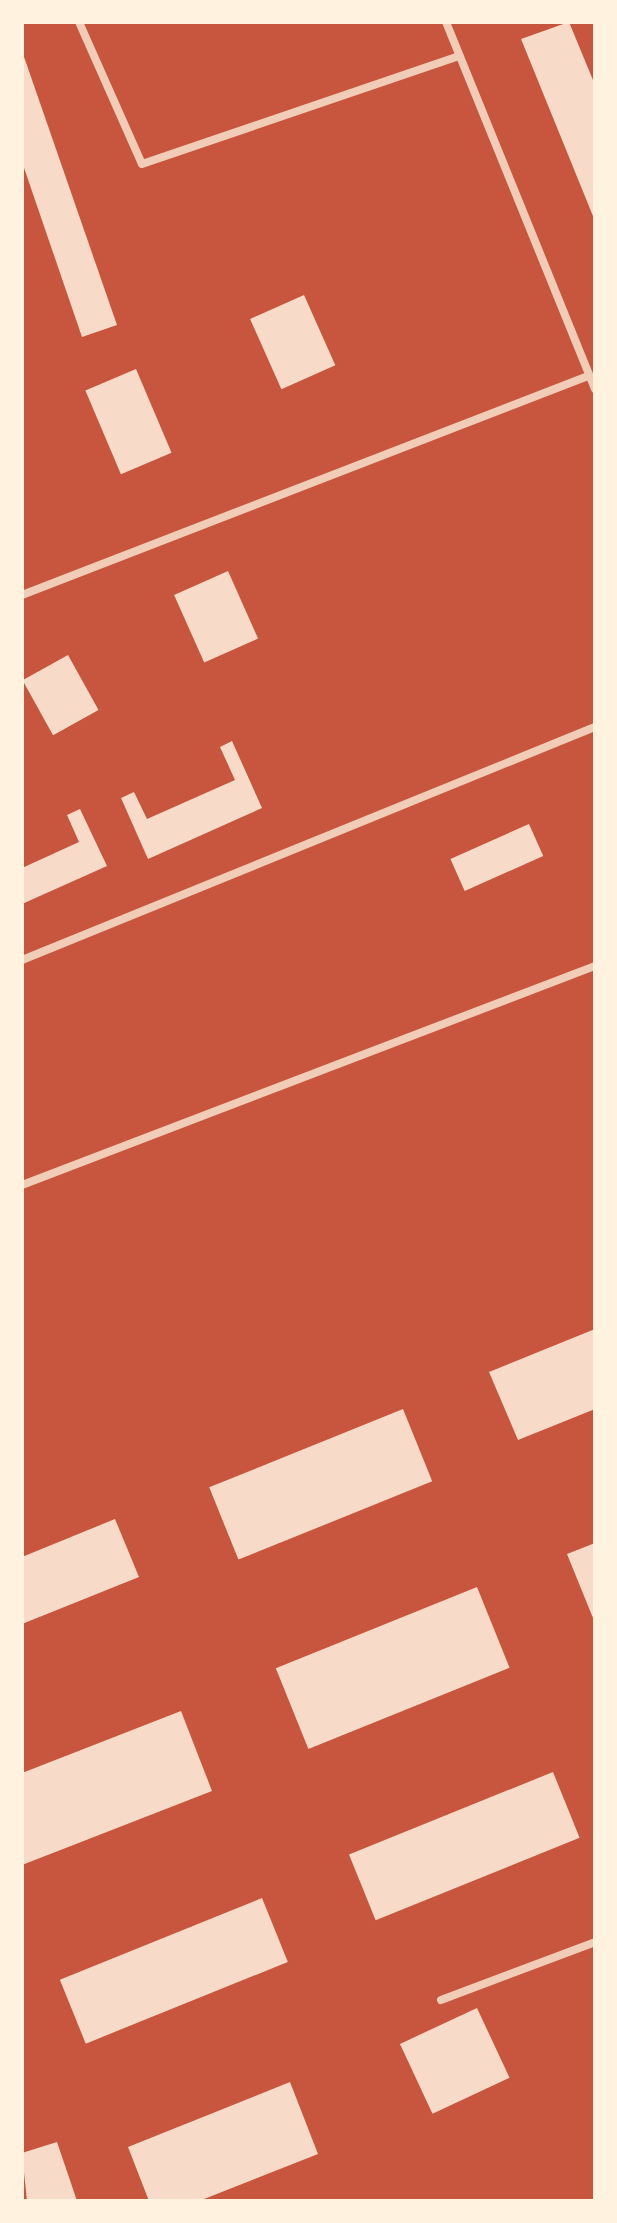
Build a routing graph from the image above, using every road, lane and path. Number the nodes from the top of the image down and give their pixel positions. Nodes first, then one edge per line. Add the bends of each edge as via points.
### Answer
1 (79, 22) edge
2 (446, 22) edge
3 (459, 56) junction
4 (588, 376) junction
5 (595, 389) edge
6 (22, 595) edge
7 (595, 727) edge
8 (22, 960) edge
9 (595, 966) edge
10 (22, 1185) edge
11 (595, 1942) edge
12 (441, 2000) dead end

1 - 3 street via 142,164
2 - 3 street
3 - 4 street
4 - 5 street
4 - 6 street
7 - 8 street
9 - 10 street
11 - 12 street

